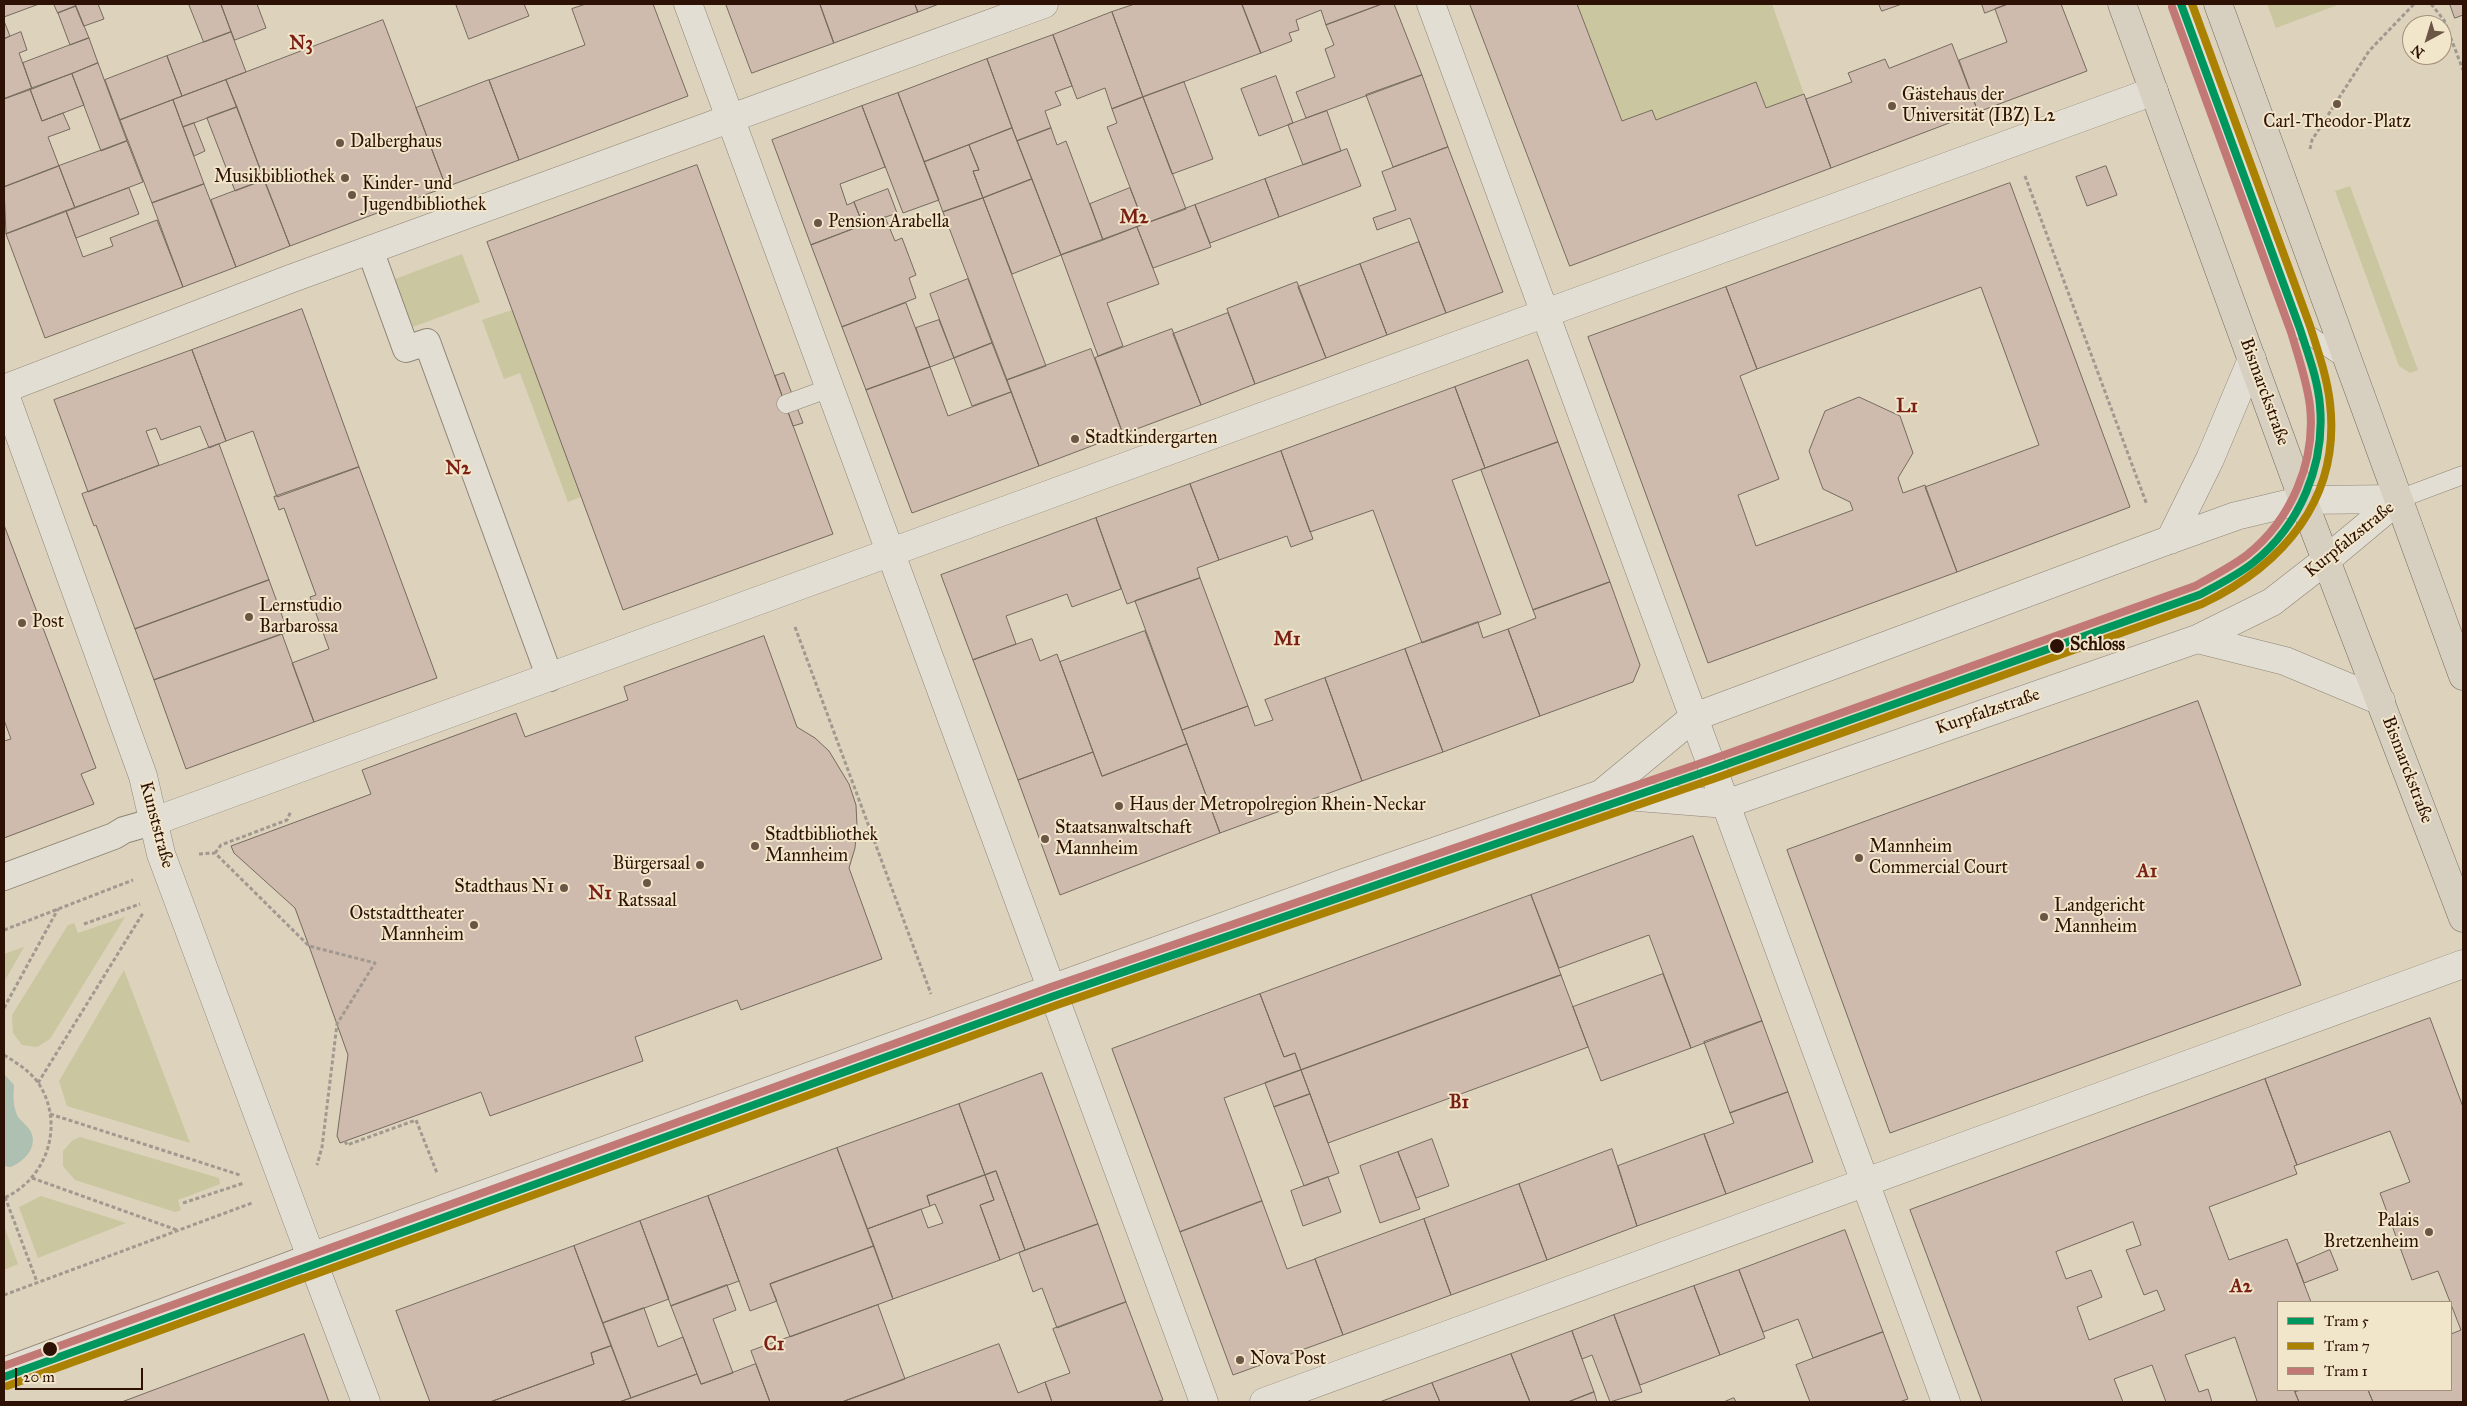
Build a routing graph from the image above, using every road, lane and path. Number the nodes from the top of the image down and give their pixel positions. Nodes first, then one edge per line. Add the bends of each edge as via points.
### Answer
1 (688, 4) edge
2 (1044, 4) edge
3 (1431, 4) edge
4 (2122, 4) edge
5 (2180, 4) edge
6 (2218, 4) edge
7 (2414, 4) edge
8 (2431, 4) edge
9 (2463, 70) edge
10 (2154, 91) junction
11 (731, 119) junction
12 (2013, 142) junction
13 (2308, 159) dead end
14 (370, 250) junction
15 (1545, 313) junction
16 (2252, 359) junction
17 (2348, 362) junction
18 (830, 388) junction
19 (4, 391) edge
20 (786, 404) dead end
21 (2463, 475) edge
22 (2399, 499) junction
23 (2303, 500) junction
24 (2165, 542) junction
25 (890, 552) junction
26 (2326, 560) junction
27 (771, 596) junction
28 (2197, 638) junction
29 (2463, 676) edge
30 (550, 678) junction
31 (2381, 700) junction
32 (1694, 717) junction
33 (1601, 794) junction
34 (1726, 804) junction
35 (152, 822) junction
36 (288, 824) dead end
37 (202, 853) dead end
38 (215, 853) junction
39 (166, 867) junction
40 (4, 877) edge
41 (140, 904) dead end
42 (58, 909) junction
43 (143, 913) dead end
44 (2463, 918) edge
45 (84, 924) dead end
46 (4, 930) edge
47 (2463, 964) edge
48 (1051, 988) junction
49 (4, 1008) edge
50 (941, 1028) junction
51 (4, 1054) edge
52 (38, 1083) junction
53 (50, 1114) junction
54 (345, 1141) dead end
55 (322, 1147) dead end
56 (241, 1175) dead end
57 (32, 1178) junction
58 (244, 1182) dead end
59 (1866, 1182) junction
60 (286, 1191) junction
61 (4, 1198) edge
62 (183, 1203) dead end
63 (451, 1208) junction
64 (178, 1230) junction
65 (311, 1257) junction
66 (37, 1282) junction
67 (4, 1295) edge
68 (4, 1371) edge
69 (366, 1402) edge
70 (1204, 1402) edge
71 (1264, 1402) edge
72 (1946, 1402) edge

1 - 11 street
2 - 11 street
3 - 15 street
4 - 10 main road, Bismarckstraße
5 - 17 lane via 2300,328
6 - 17 main road
7 - 13 path via 2369,51 2312,140
8 - 9 path via 2444,20
10 - 12 street
10 - 16 main road, Bismarckstraße
11 - 14 street
11 - 18 street
12 - 15 street
12 - 24 path
14 - 19 street
14 - 30 street via 406,349 426,342
15 - 25 street
15 - 32 street
16 - 23 main road, Bismarckstraße
16 - 24 street via 2210,459
17 - 22 main road
18 - 20 lane
18 - 25 street
19 - 35 street, Kunststraße via 143,776
21 - 22 lane
22 - 23 street, Kurpfalzstraße
22 - 26 street, Kurpfalzstraße
22 - 29 main road
23 - 24 street, Kurpfalzstraße via 2236,516
23 - 26 main road, Bismarckstraße
24 - 32 street, Kurpfalzstraße
25 - 27 street
25 - 48 street
26 - 28 street, Kurpfalzstraße via 2272,602
26 - 31 main road, Bismarckstraße
27 - 30 street
27 - 50 path via 791,618
28 - 31 street via 2285,661
28 - 34 street, Kurpfalzstraße
30 - 35 street
31 - 44 main road, Bismarckstraße
32 - 33 street, Kurpfalzstraße
32 - 34 street
33 - 34 street, Kurpfalzstraße
33 - 48 street, Kurpfalzstraße
34 - 59 street
35 - 39 street, Kunststraße
35 - 40 street
36 - 38 path via 287,820 221,845
37 - 38 path
38 - 55 path via 309,946 375,962 337,1024
39 - 42 path
39 - 60 street, Kunststraße
41 - 45 path
42 - 46 path
42 - 49 path
43 - 52 path
47 - 59 street
48 - 50 street, Kurpfalzstraße
48 - 70 street
50 - 63 street, Kurpfalzstraße
51 - 52 path via 23,1066
52 - 53 path
53 - 56 path
53 - 57 path via 51,1137 45,1159
54 - 63 path via 347,1145 416,1120
57 - 61 path
57 - 64 path
58 - 62 path
59 - 71 street
59 - 72 street
60 - 64 path
60 - 65 street, Kunststraße
61 - 66 path
63 - 65 street, Kurpfalzstraße
64 - 66 path
65 - 68 street, Kurpfalzstraße
65 - 69 street, Kunststraße
66 - 67 path

